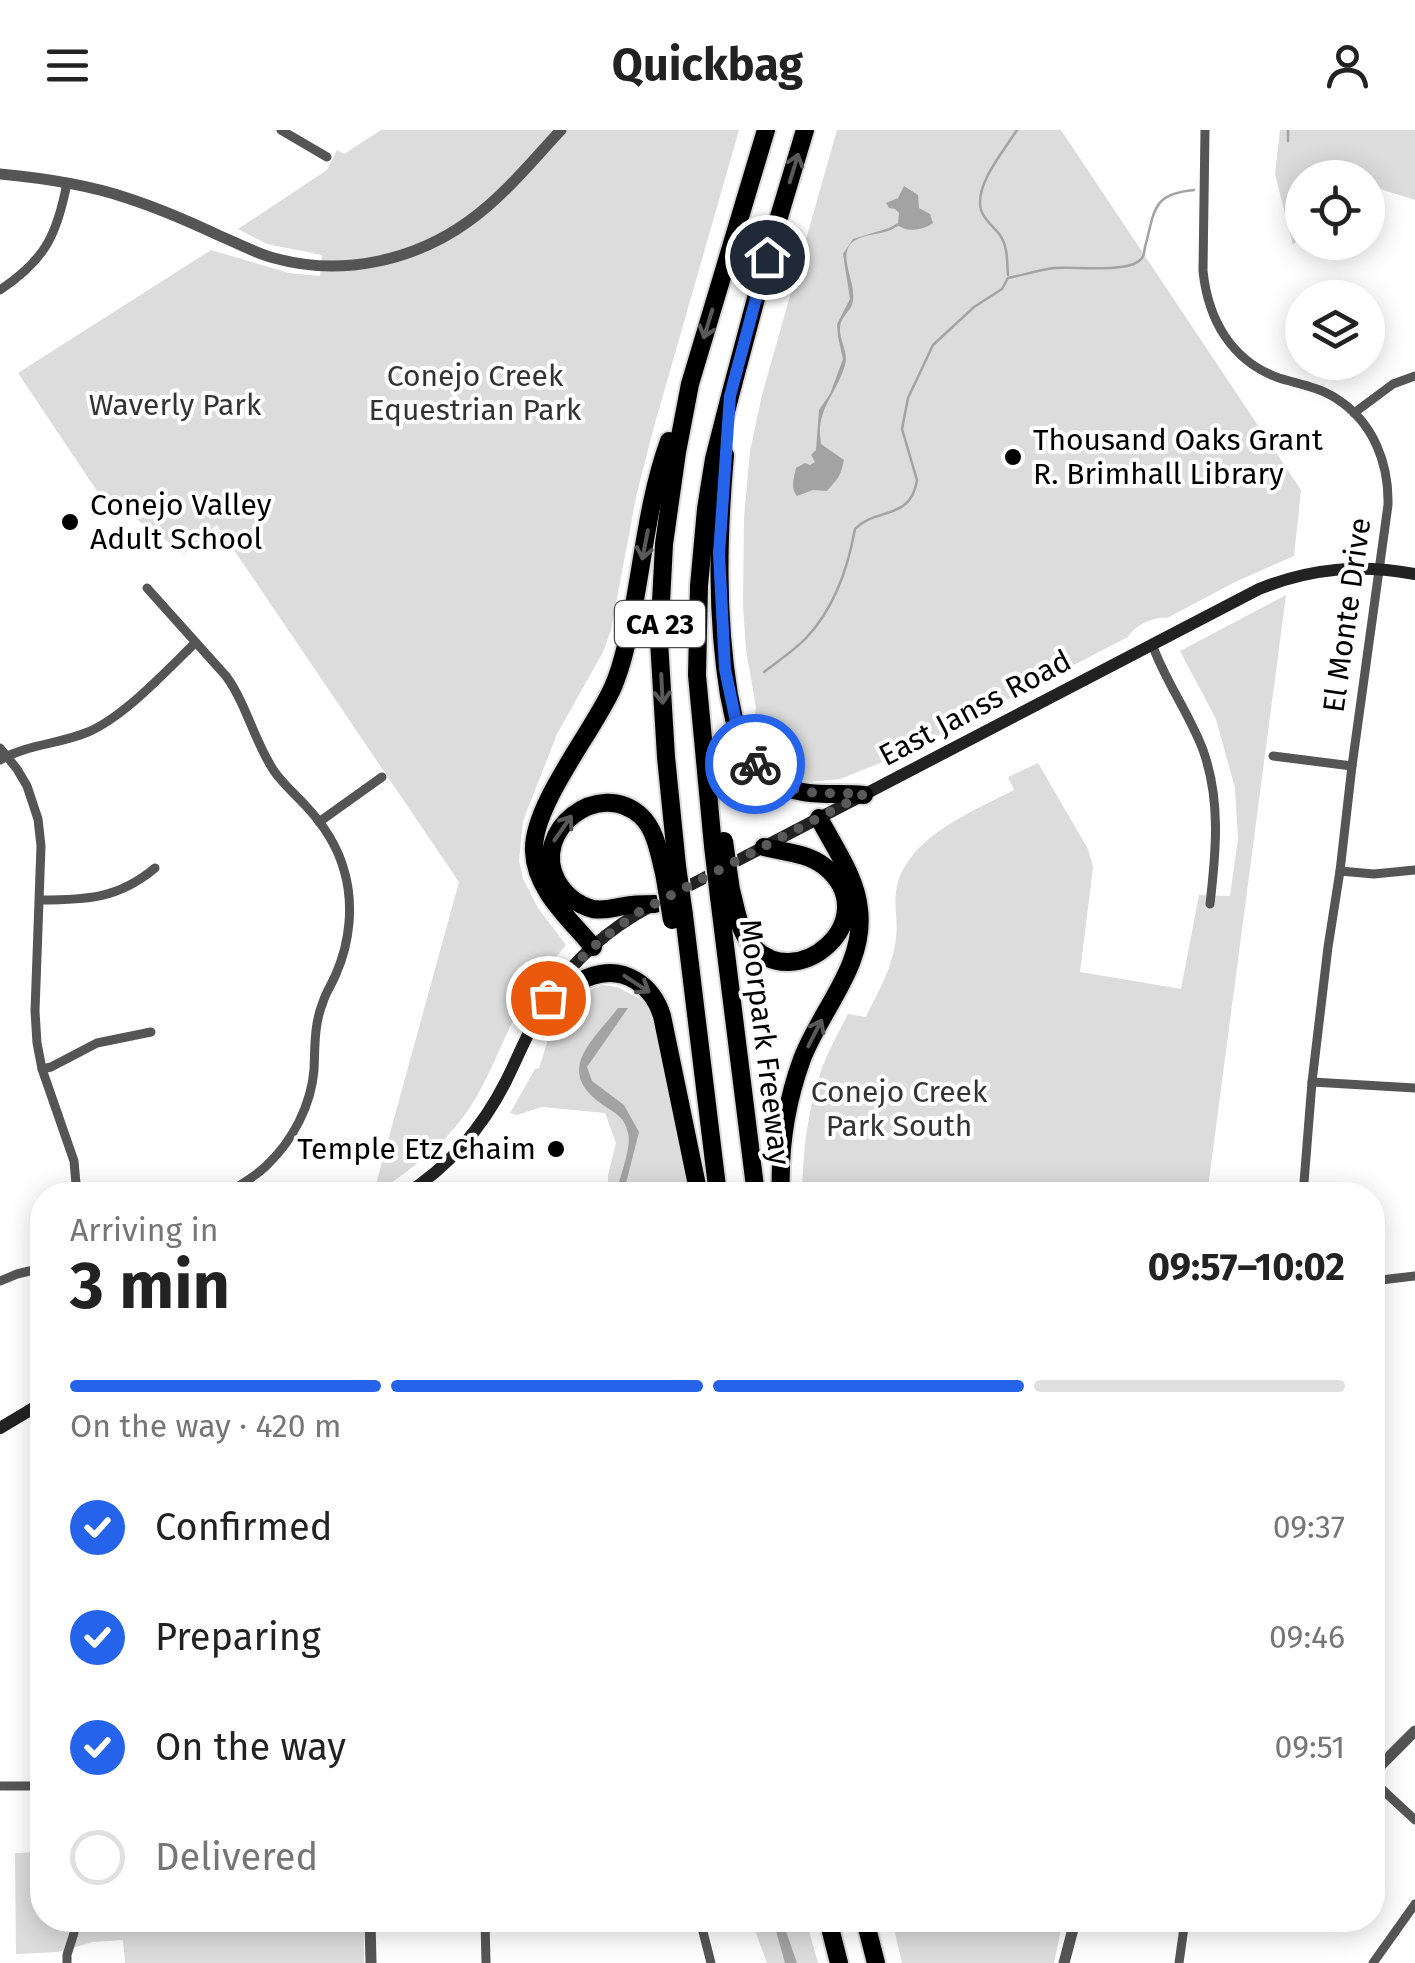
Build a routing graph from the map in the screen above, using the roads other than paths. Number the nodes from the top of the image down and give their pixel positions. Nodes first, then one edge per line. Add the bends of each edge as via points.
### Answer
1 (561, 130) edge
2 (766, 130) edge
3 (805, 130) edge
4 (1205, 130) edge
5 (289, 132) edge
6 (327, 157) dead end
7 (0, 174) edge
8 (67, 183) junction
9 (0, 290) edge
10 (1415, 376) edge
11 (690, 384) junction
12 (730, 396) junction
13 (1354, 413) junction
14 (1378, 568) junction
15 (1415, 574) edge
16 (147, 588) dead end
17 (196, 643) junction
18 (1152, 644) junction
19 (2, 755) edge
20 (1273, 756) dead end
21 (1352, 766) junction
22 (382, 777) dead end
23 (864, 794) junction
24 (819, 818) junction
25 (319, 822) junction
26 (764, 847) junction
27 (155, 868) dead end
28 (670, 869) junction
29 (1415, 870) edge
30 (1340, 871) junction
31 (725, 894) junction
32 (40, 900) junction
33 (655, 904) junction
34 (1210, 904) dead end
35 (593, 947) junction
36 (548, 998) junction
37 (151, 1032) dead end
38 (42, 1069) junction
39 (1312, 1082) junction
40 (1415, 1088) edge
41 (76, 1182) edge
42 (243, 1182) edge
43 (421, 1182) edge
44 (696, 1182) edge
45 (716, 1182) edge
46 (755, 1182) edge
47 (781, 1182) edge
48 (1305, 1182) edge
49 (30, 1272) edge
50 (1415, 1276) edge
51 (1385, 1280) edge
52 (0, 1281) edge
53 (30, 1410) edge
54 (0, 1428) edge
55 (1415, 1731) edge
56 (1385, 1763) edge
57 (0, 1786) edge
58 (30, 1786) edge
59 (1385, 1790) edge
60 (1415, 1820) edge
61 (1415, 1904) edge
62 (370, 1932) edge
63 (485, 1932) edge
64 (703, 1932) edge
65 (831, 1932) edge
66 (868, 1932) edge
67 (1073, 1932) edge
68 (1183, 1932) edge
69 (74, 1933) dead end
70 (67, 1963) edge
71 (371, 1963) edge
72 (486, 1963) edge
73 (712, 1963) edge
74 (839, 1963) edge
75 (876, 1963) edge
76 (1064, 1963) edge
77 (1179, 1963) edge
78 (1373, 1963) edge

1 - 8 street via 468,222 396,258 353,265 276,259 124,196
2 -> 11 highway, CA 23
12 -> 3 highway, Moorpark Freeway / CA 23
4 - 13 street, El Monte Drive via 1203,271 1215,322 1238,353 1262,370 1336,398
5 - 6 street
7 - 8 street
8 - 9 street via 45,249
10 - 13 street
11 -> 28 highway, CA 23 via 664,544 660,642
11 -> 35 highway via 660,471 615,682 534,839 549,895
12 - 23 highway via 720,592 725,669 739,736 750,759 776,783 809,794
12 - 31 highway, Moorpark Freeway / CA 23, bridge via 706,509 698,640
13 - 14 street, El Monte Drive via 1378,448 1388,485
14 - 15 main road, East Janss Road
14 - 18 main road, East Janss Road via 1320,571 1274,583
14 - 21 street, El Monte Drive
16 - 17 street
17 - 19 street via 97,727
17 - 25 street via 237,691 273,770
18 - 23 main road, East Janss Road
18 - 34 street via 1211,779 1216,822
19 - 32 street via 27,786 38,818
20 - 21 street
21 - 30 street, El Monte Drive
22 - 25 street
23 - 24 main road, East Janss Road
24 - 26 main road, East Janss Road
47 -> 24 highway via 789,1103 802,1059 860,930 851,877
25 - 42 street via 344,872 350,918 343,954 322,1002 308,1102 287,1142
26 - 31 highway via 812,859 842,886 844,920 832,942 796,961 765,954 745,934
26 - 33 main road, East Janss Road
27 - 32 street via 105,895
33 -> 28 highway via 608,910 574,900 554,873 552,844 578,810 622,806 648,824
28 - 45 highway, CA 23, bridge
29 - 30 street
30 - 39 street, El Monte Drive
31 - 46 highway, Moorpark Freeway / CA 23
32 - 38 street via 36,1011
33 - 35 main road, East Janss Road
35 - 36 main road, East Janss Road
36 - 43 main road, East Janss Road via 487,1115
36 -> 44 highway via 608,973 637,980 653,996
37 - 38 street via 97,1043
38 - 41 street via 69,1140
39 - 40 street
39 - 48 street, El Monte Drive
49 - 52 street
50 - 51 street
53 - 54 main road
55 - 56 street
57 - 58 street
59 - 60 street
61 - 78 street
62 - 71 street
63 - 72 street
64 - 73 street
65 - 74 highway
66 - 75 highway
67 - 76 street
68 - 77 street
69 - 70 street

